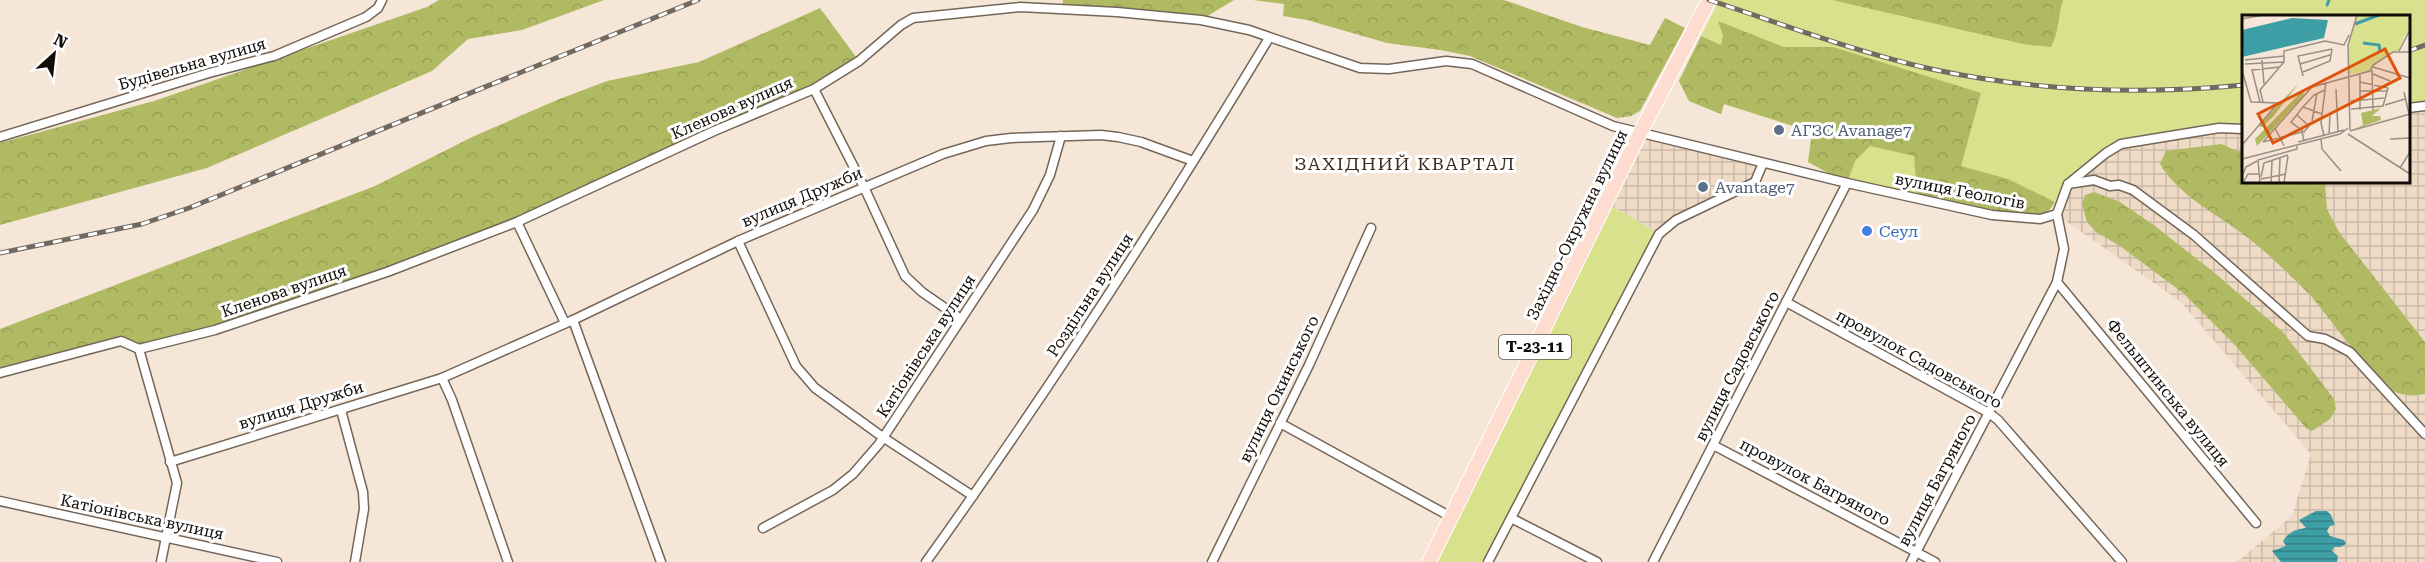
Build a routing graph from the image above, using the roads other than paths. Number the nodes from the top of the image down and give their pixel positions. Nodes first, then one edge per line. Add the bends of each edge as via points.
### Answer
1 (382, 0) edge
2 (1709, 0) edge
3 (1269, 38) junction
4 (814, 89) junction
5 (2425, 106) edge
6 (2410, 108) edge
7 (2242, 129) edge
8 (1641, 133) junction
9 (1061, 136) junction
10 (0, 137) edge
11 (1193, 161) junction
12 (1764, 163) junction
13 (1847, 183) junction
14 (2068, 184) junction
15 (864, 187) junction
16 (2056, 214) junction
17 (517, 222) junction
18 (1371, 228) dead end
19 (738, 241) junction
20 (2057, 282) junction
21 (1786, 302) junction
22 (961, 319) junction
23 (569, 321) junction
24 (139, 349) junction
25 (0, 373) edge
26 (442, 378) junction
27 (341, 410) junction
28 (1989, 413) junction
29 (1280, 423) junction
30 (2425, 434) edge
31 (884, 438) junction
32 (1713, 445) junction
33 (170, 462) junction
34 (973, 496) junction
35 (0, 501) edge
36 (1451, 517) junction
37 (1511, 518) junction
38 (2256, 523) dead end
39 (763, 528) dead end
40 (165, 537) junction
41 (1915, 553) junction
42 (161, 562) edge
43 (277, 562) edge
44 (355, 562) edge
45 (508, 562) edge
46 (661, 562) edge
47 (926, 562) edge
48 (1212, 562) edge
49 (1429, 562) edge
50 (1488, 562) edge
51 (1597, 562) edge
52 (1653, 562) edge
53 (1911, 562) edge
54 (1935, 562) edge
55 (2122, 562) edge

1 - 10 street, Будівельна вулиця via 366,17 274,56
2 - 8 main road, Західно-Окружна вулиця / Т-23-11
3 - 4 street, Кленова вулиця via 1201,20 1062,8 1020,7 939,14 913,18 901,25 859,61
3 - 8 street, Кленова вулиця via 1360,68 1389,69 1446,61 1472,64 1613,126
3 - 11 street, Роздільна вулиця
4 - 15 street
4 - 17 street, Кленова вулиця
5 - 6 street
7 - 14 street via 2219,128 2121,144
8 - 12 street, вулиця Геологів
8 - 36 main road, Західно-Окружна вулиця / Т-23-11
9 - 11 street, вулиця Дружби via 1118,137
9 - 15 street, вулиця Дружби via 986,141 943,154
9 - 22 street, Катіонівська вулиця via 1050,175 1033,210
11 - 34 street, Роздільна вулиця via 1090,326
12 - 13 street, вулиця Геологів
12 - 37 street via 1755,182 1676,220 1659,234
13 - 16 street, вулиця Геологів via 1992,215 2040,219
13 - 21 street, вулиця Садовського
14 - 16 street
14 - 30 street via 2094,180 2133,190 2194,235 2308,336 2325,339 2350,352
15 - 19 street, вулиця Дружби
15 - 22 street via 904,276
16 - 20 street, вулиця Багряного via 2064,249
17 - 23 street
17 - 24 street, Кленова вулиця via 387,272 214,330
18 - 29 street, вулиця Окинського
19 - 23 street, вулиця Дружби
19 - 31 street via 796,366 816,388
20 - 28 street, вулиця Багряного
20 - 38 street, Фельштинська вулиця
21 - 28 street, провулок Садовського
21 - 32 street, вулиця Садовського
22 - 31 street, Катіонівська вулиця
23 - 26 street, вулиця Дружби
23 - 46 street
24 - 25 street via 121,341
24 - 33 street
26 - 27 street, вулиця Дружби
26 - 45 street
27 - 33 street, вулиця Дружби
27 - 44 street via 363,492
28 - 41 street, вулиця Багряного
28 - 55 street, провулок Садовського
29 - 36 street
29 - 48 street, вулиця Окинського
31 - 34 street
31 - 39 street, Катіонівська вулиця via 853,474 833,490
32 - 41 street, провулок Багряного
32 - 52 street, вулиця Садовського
33 - 40 street via 177,483
34 - 47 street, Роздільна вулиця
35 - 40 street, Катіонівська вулиця
36 - 49 main road, Західно-Окружна вулиця / Т-23-11
37 - 50 street
37 - 51 street
40 - 42 street
40 - 43 street, Катіонівська вулиця
41 - 53 street, вулиця Багряного
41 - 54 street, провулок Багряного

